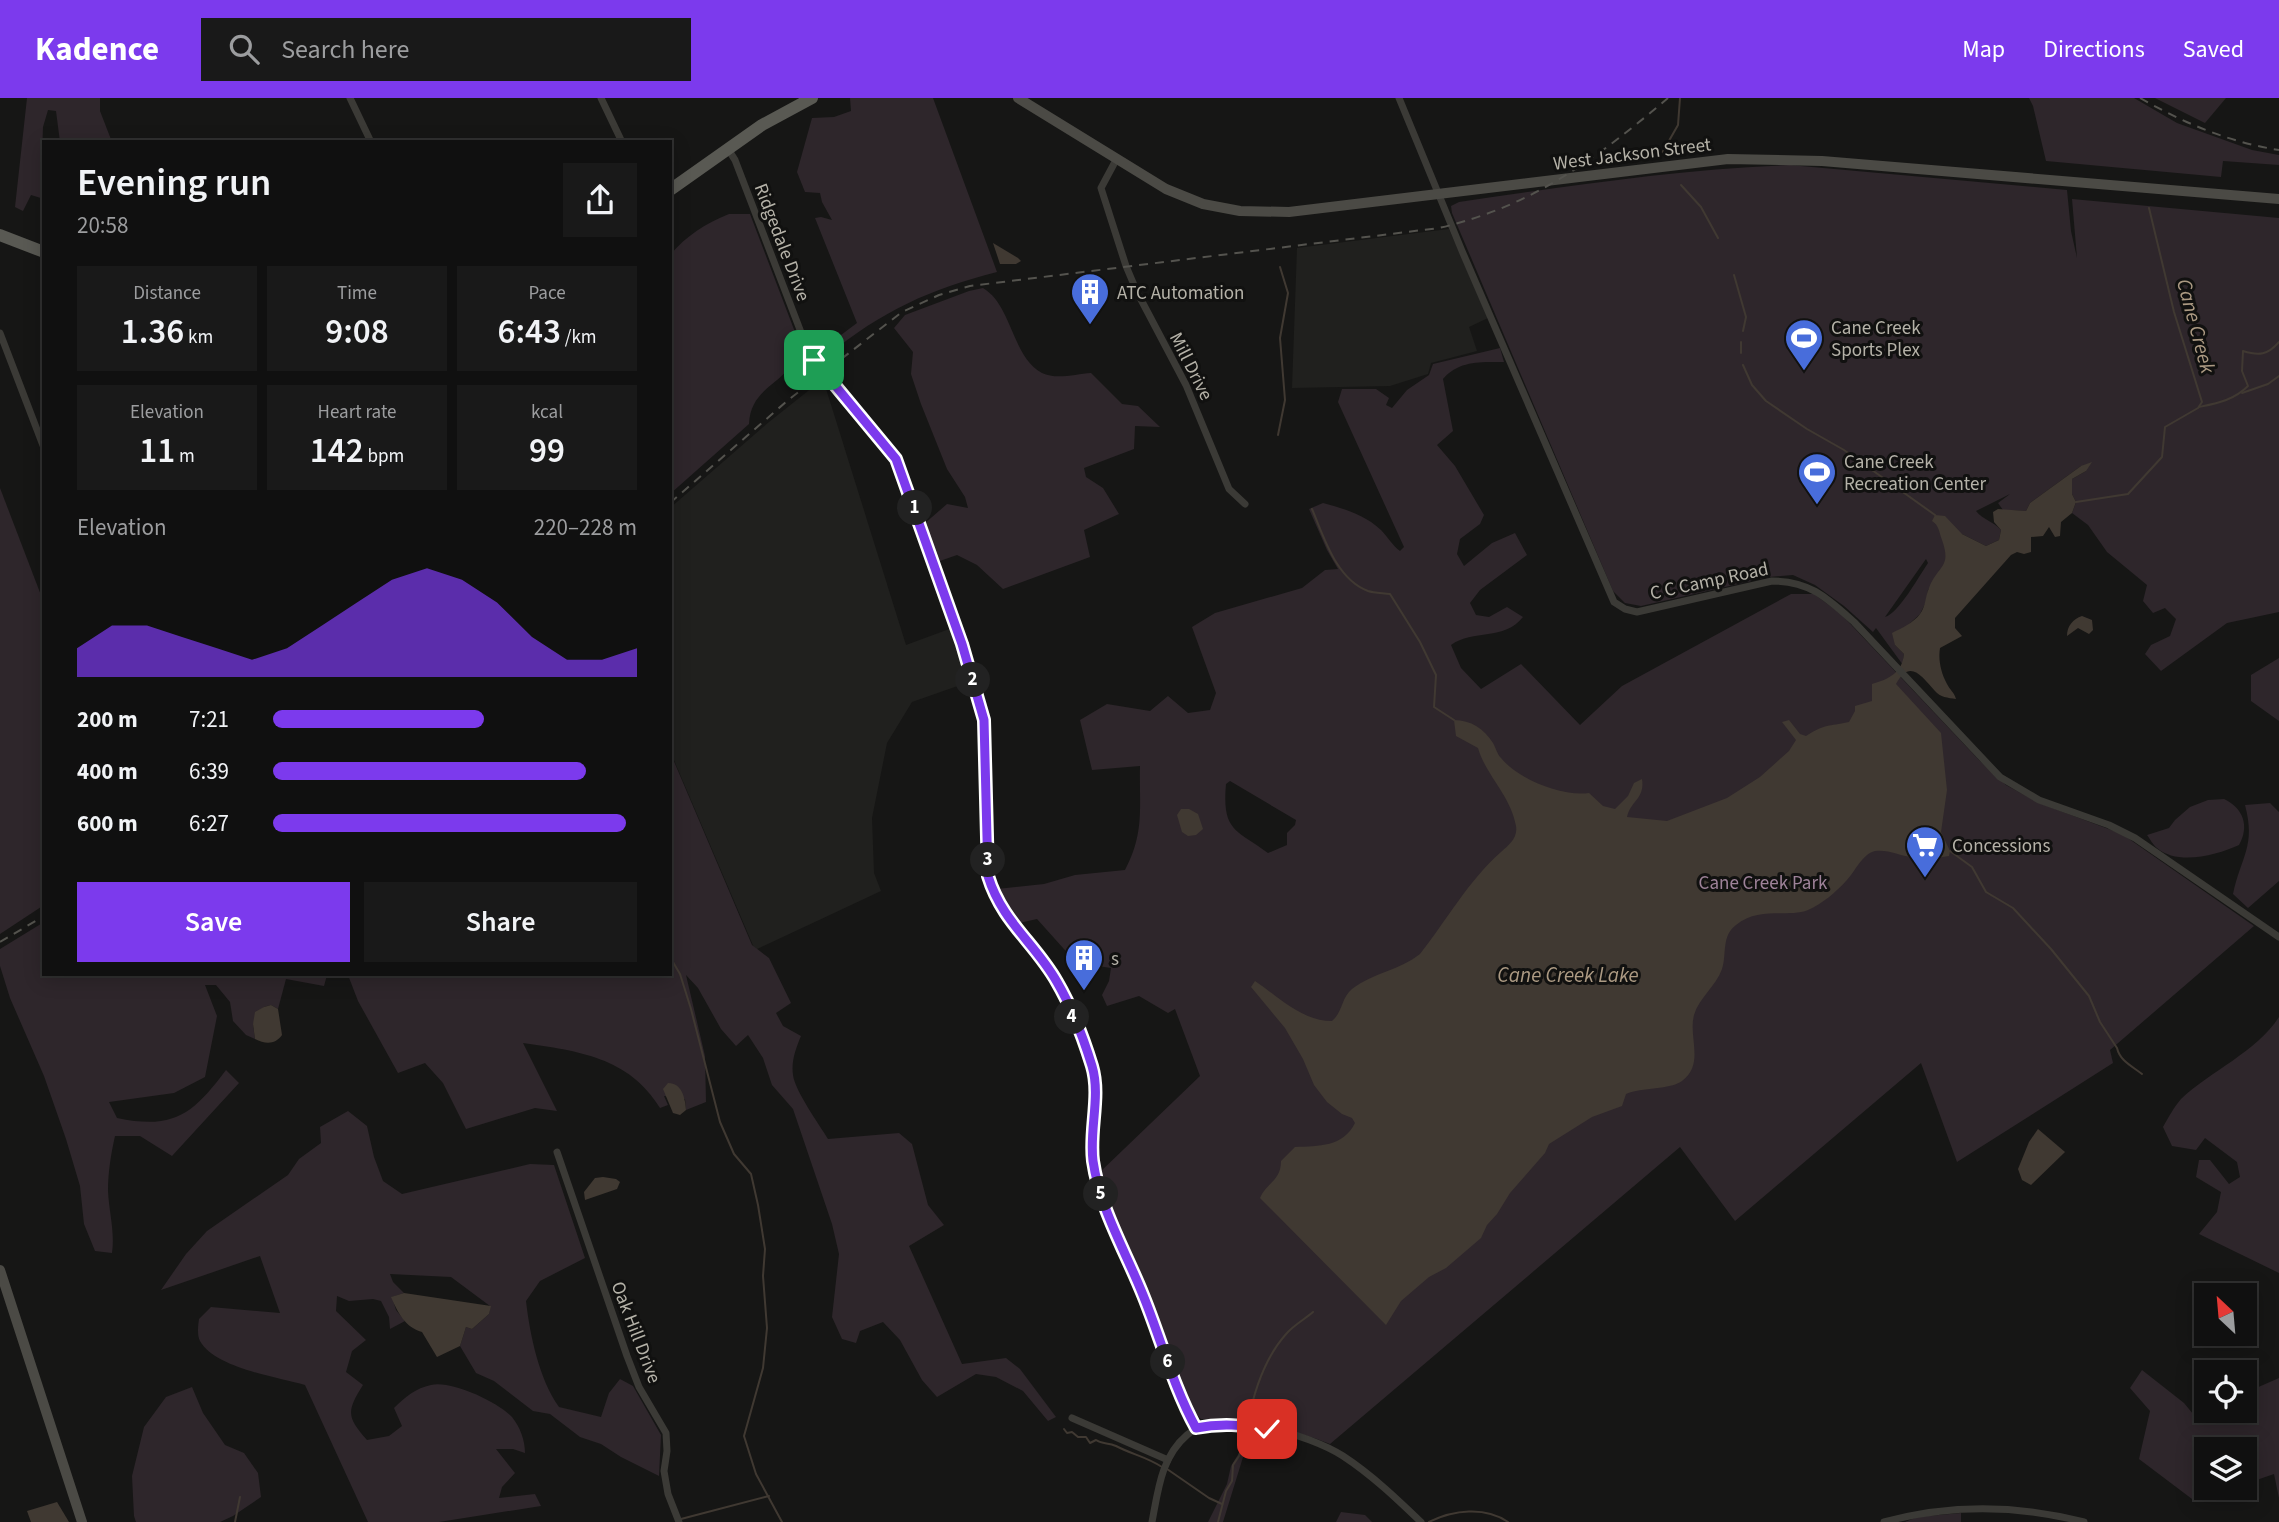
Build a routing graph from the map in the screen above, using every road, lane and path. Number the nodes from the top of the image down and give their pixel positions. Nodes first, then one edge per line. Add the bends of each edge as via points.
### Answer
1 (350, 98) edge
2 (601, 98) edge
3 (813, 98) edge
4 (1018, 98) edge
5 (1399, 98) edge
6 (371, 140) edge
7 (621, 140) edge
8 (728, 149) junction
9 (1116, 160) junction
10 (672, 189) edge
11 (1440, 193) junction
12 (2279, 199) edge
13 (0, 235) edge
14 (42, 250) edge
15 (0, 332) edge
16 (42, 442) edge
17 (1245, 504) dead end
18 (2279, 937) edge
19 (557, 1152) dead end
20 (0, 1270) edge
21 (1072, 1418) dead end
22 (1196, 1428) junction
23 (1168, 1460) junction
24 (82, 1522) edge
25 (679, 1522) edge
26 (1152, 1522) edge
27 (1421, 1522) edge
28 (1884, 1522) edge
29 (2084, 1522) edge

1 - 6 street
2 - 7 street
3 - 8 main road
4 - 9 street, West Jackson Street
5 - 11 street, C C Camp Road
8 - 10 main road
8 - 22 street, Ridgedale Drive via 807,348 896,459 906,482 984,720 988,876 1016,929 1057,982 1086,1049 1093,1068 1093,1158 1098,1185
9 - 11 street, West Jackson Street via 1166,189 1203,204 1240,211 1289,212
9 - 17 street, Mill Drive via 1101,188 1126,266 1186,385 1229,489
11 - 12 street, West Jackson Street via 1728,159 1769,159
11 - 18 street, C C Camp Road via 1614,602 1637,612 1772,581 1808,587 1836,606 2000,777 2039,800 2135,838
13 - 14 main road
15 - 16 street
19 - 25 street, Oak Hill Drive via 639,1387 666,1433 664,1471
20 - 24 street
21 - 23 street
22 - 23 street via 1177,1444
22 - 27 street via 1238,1424 1310,1440 1342,1455
23 - 26 street
28 - 29 street via 1974,1508 2018,1510

